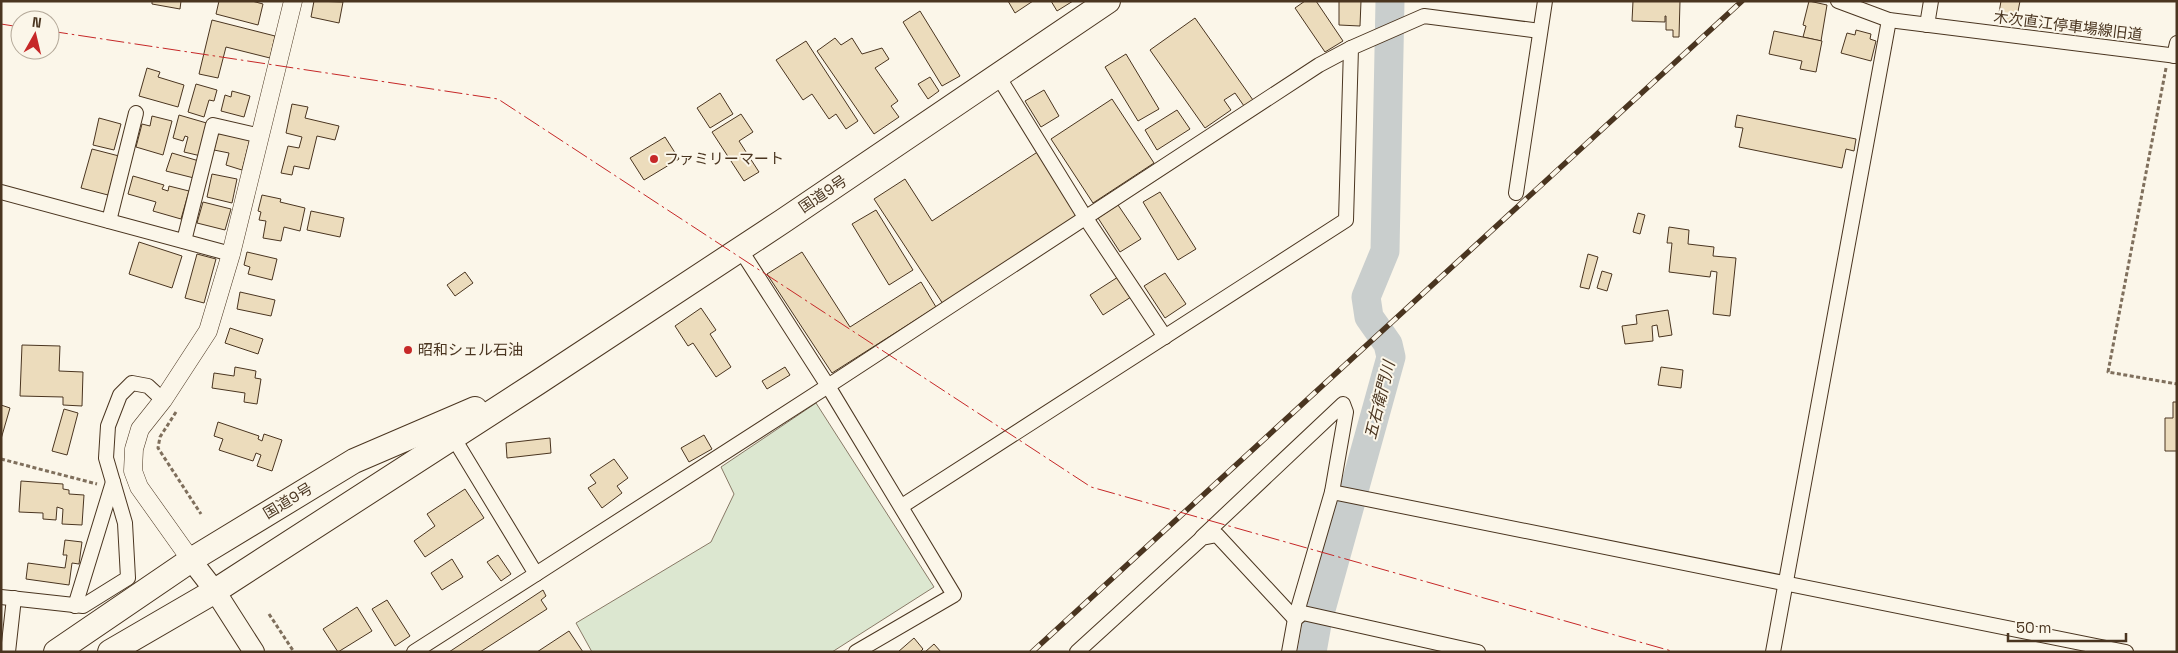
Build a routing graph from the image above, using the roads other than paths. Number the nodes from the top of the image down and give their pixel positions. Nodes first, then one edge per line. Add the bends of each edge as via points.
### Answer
1 (293, 1) edge
2 (1108, 1) edge
3 (1545, 1) edge
4 (1838, 1) edge
5 (1931, 1) edge
6 (1889, 20) junction
7 (1926, 24) junction
8 (1540, 31) junction
9 (1351, 48) junction
10 (2174, 53) edge
11 (998, 76) junction
12 (136, 112) dead end
13 (261, 136) junction
14 (1, 192) edge
15 (1516, 193) dead end
16 (1085, 217) junction
17 (109, 221) junction
18 (184, 241) junction
19 (740, 249) junction
20 (232, 254) junction
21 (1165, 337) junction
22 (537, 383) junction
23 (828, 386) junction
24 (166, 395) junction
25 (454, 437) junction
26 (113, 482) junction
27 (1332, 492) junction
28 (902, 506) junction
29 (1202, 538) junction
30 (192, 560) junction
31 (536, 574) junction
32 (1786, 585) junction
33 (215, 591) junction
34 (8, 598) edge
35 (75, 606) junction
36 (1294, 619) junction
37 (115, 650) edge
38 (8, 652) edge
39 (56, 652) edge
40 (254, 652) edge
41 (414, 652) edge
42 (856, 652) edge
43 (1077, 652) edge
44 (1289, 652) edge
45 (1478, 652) edge
46 (1774, 652) edge
47 (2126, 652) edge

1 - 13 street
2 - 11 highway, 国道9号
3 - 8 street
4 - 6 street, 木次直江停車場線旧道
5 - 7 street
6 - 7 street, 木次直江停車場線旧道
6 - 32 street
7 - 10 street, 木次直江停車場線旧道
8 - 9 street via 1424,16
8 - 15 street
9 - 16 street via 1319,64
9 - 21 street via 1346,220
11 - 16 street
11 - 19 highway, 国道9号
12 - 17 street
13 - 18 street via 213,125
13 - 20 street
14 - 17 street
16 - 21 street
16 - 23 street
17 - 18 street
18 - 20 street
19 - 22 highway, 国道9号
19 - 23 street
20 - 24 street via 208,331
21 - 28 street
22 - 25 highway, 国道9号
22 - 30 highway, 国道9号 via 354,461
23 - 28 street
23 - 31 street
24 - 26 street via 132,383 120,395 108,426 106,458
24 - 30 street via 140,429 134,449 134,471 139,487
25 - 31 street
25 - 33 highway, 国道9号
26 - 35 street
26 - 35 street via 126,523 128,578 83,606
27 - 29 street via 1346,412 1344,404
27 - 32 street
27 - 36 street
28 - 42 street via 954,595
29 - 36 street via 1217,535
29 - 43 street
30 - 33 main road
30 - 39 highway, 国道9号
31 - 41 street
32 - 46 street
32 - 47 street
33 - 37 highway, 国道9号
33 - 40 main road
34 - 35 street
34 - 38 street
36 - 44 street
36 - 45 street via 1303,613

